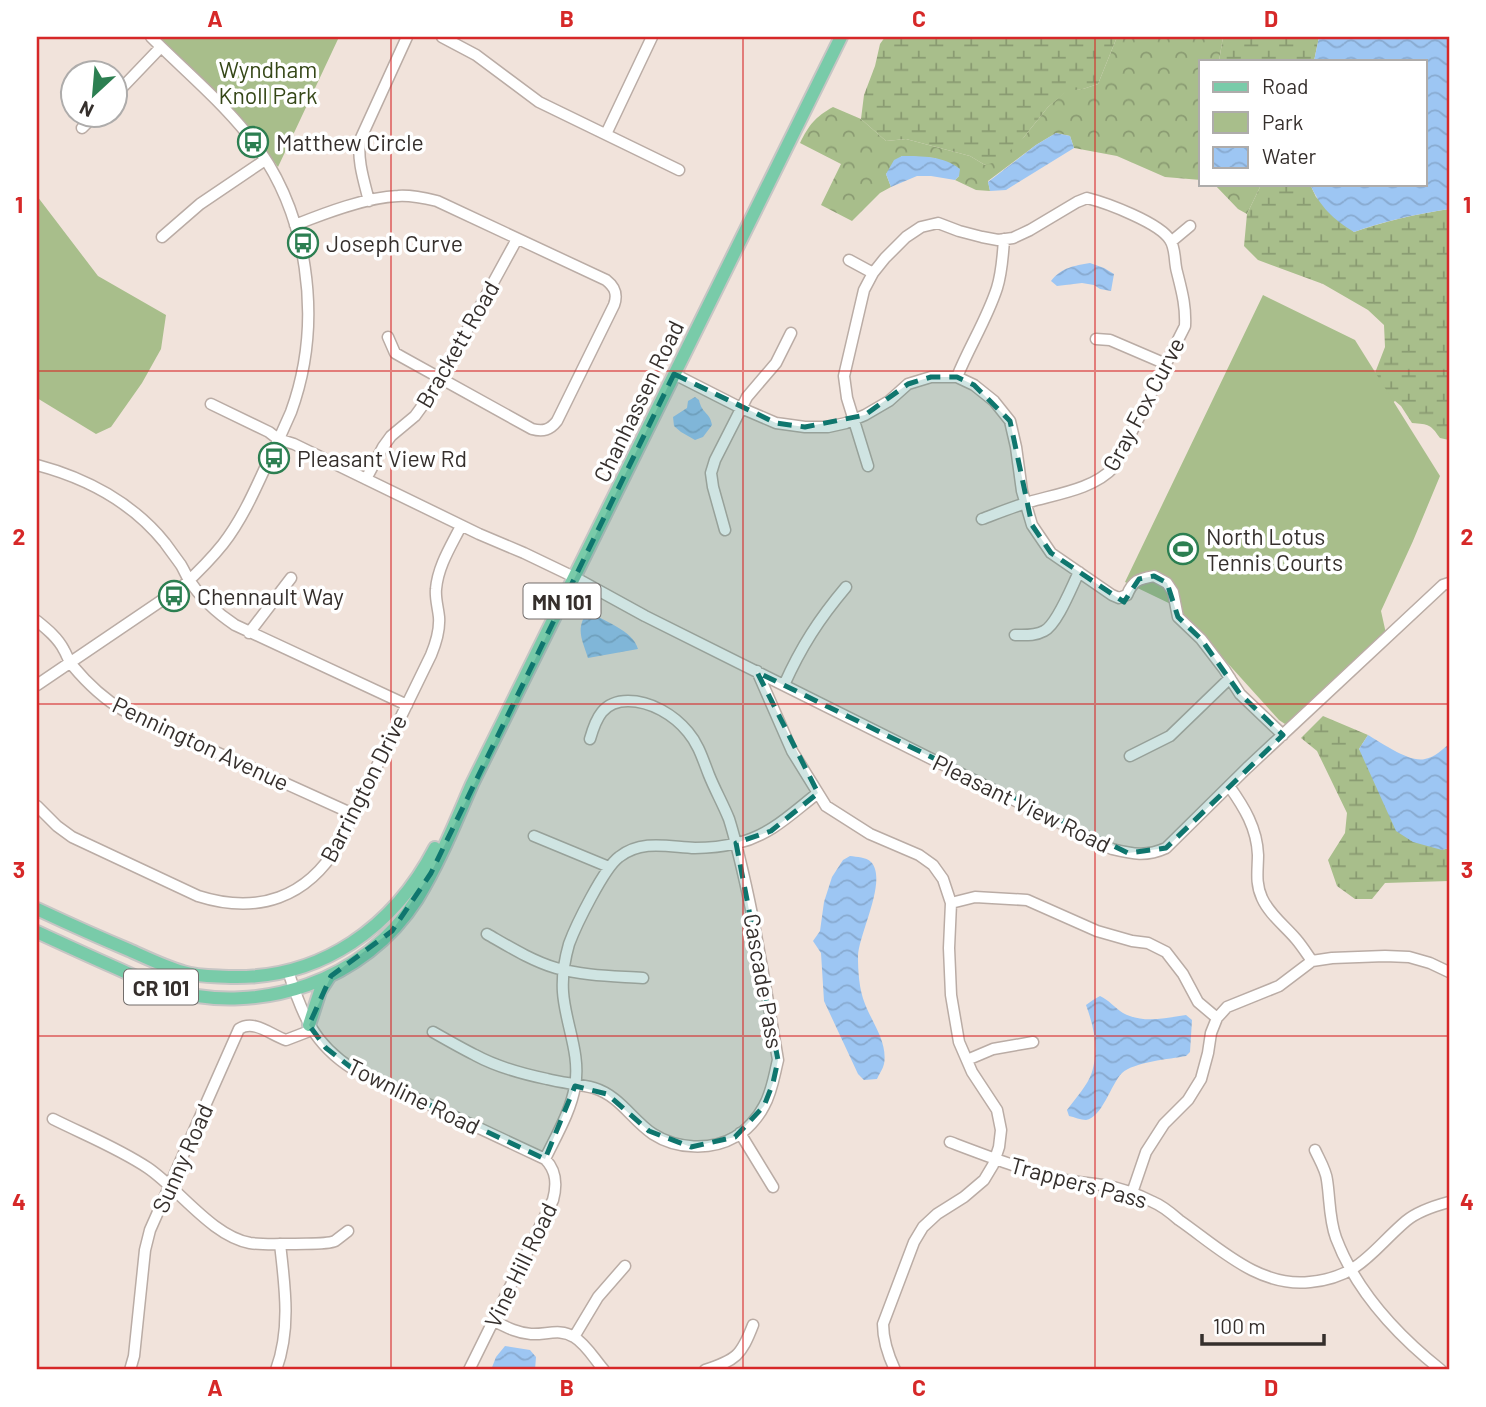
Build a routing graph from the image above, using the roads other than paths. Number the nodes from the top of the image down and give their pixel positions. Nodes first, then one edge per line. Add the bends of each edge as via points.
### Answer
1 (150, 37) edge
2 (407, 37) edge
3 (442, 37) edge
4 (652, 37) edge
5 (841, 37) edge
6 (161, 47) junction
7 (130, 79) edge
8 (606, 134) junction
9 (265, 160) junction
10 (679, 170) dead end
11 (369, 201) junction
12 (295, 225) junction
13 (1190, 226) dead end
14 (162, 237) dead end
15 (517, 239) junction
16 (1004, 239) junction
17 (1172, 241) junction
18 (849, 260) dead end
19 (873, 273) junction
20 (791, 333) dead end
21 (388, 337) dead end
22 (1096, 340) dead end
23 (1166, 364) junction
24 (674, 374) junction
25 (957, 377) junction
26 (440, 379) junction
27 (211, 404) dead end
28 (741, 408) junction
29 (855, 419) junction
30 (278, 439) junction
31 (37, 465) edge
32 (868, 466) dead end
33 (366, 479) junction
34 (1026, 503) junction
35 (982, 519) dead end
36 (461, 526) junction
37 (725, 530) dead end
38 (1079, 572) junction
39 (575, 577) junction
40 (291, 579) dead end
41 (189, 580) junction
42 (1449, 583) edge
43 (846, 587) dead end
44 (37, 621) edge
45 (249, 633) junction
46 (1015, 635) dead end
47 (70, 662) junction
48 (757, 671) junction
49 (1230, 678) junction
50 (37, 685) edge
51 (784, 685) junction
52 (407, 705) junction
53 (1283, 735) junction
54 (590, 739) dead end
55 (1130, 756) dead end
56 (472, 784) junction
57 (1229, 786) junction
58 (818, 793) junction
59 (37, 806) edge
60 (354, 814) junction
61 (534, 836) dead end
62 (736, 843) junction
63 (609, 867) junction
64 (951, 903) junction
65 (37, 909) edge
66 (37, 932) edge
67 (487, 934) dead end
68 (1312, 961) junction
69 (565, 970) junction
70 (288, 971) junction
71 (1449, 972) edge
72 (331, 975) junction
73 (643, 978) dead end
74 (295, 990) junction
75 (1217, 1018) junction
76 (311, 1027) junction
77 (433, 1032) dead end
78 (1033, 1042) dead end
79 (967, 1060) junction
80 (575, 1086) junction
81 (53, 1119) dead end
82 (740, 1133) junction
83 (950, 1142) dead end
84 (1315, 1150) dead end
85 (545, 1159) junction
86 (995, 1159) junction
87 (169, 1185) junction
88 (774, 1187) dead end
89 (1132, 1193) junction
90 (1449, 1202) edge
91 (348, 1231) dead end
92 (281, 1244) junction
93 (625, 1266) dead end
94 (1352, 1271) junction
95 (494, 1321) junction
96 (753, 1325) dead end
97 (575, 1337) junction
98 (130, 1370) edge
99 (276, 1370) edge
100 (470, 1370) edge
101 (604, 1370) edge
102 (705, 1370) edge
103 (895, 1370) edge
104 (1441, 1370) edge

1 - 6 street
2 - 11 street via 360,140
3 - 8 street via 476,55 539,102
4 - 8 street
5 - 24 main road, Chanhassen Road / MN 101
6 - 7 street
6 - 9 street via 227,112
8 - 10 street
9 - 12 street
9 - 14 street via 200,204
11 - 12 street
11 - 15 street via 398,196 437,201
12 - 30 street via 306,274 307,343 291,412
13 - 17 street
15 - 26 street, Brackett Road
15 - 26 street via 606,280 617,298 557,421 546,430 532,429
16 - 17 street via 1087,198 1121,209
16 - 19 street via 938,223 921,227
16 - 25 street via 998,286
17 - 23 street, Gray Fox Curve via 1186,309 1185,326
18 - 19 street
19 - 29 street via 864,290 844,376
20 - 28 street via 776,363
21 - 26 street via 395,352
22 - 23 street via 1110,340
23 - 34 street, Gray Fox Curve via 1105,477
24 - 28 street
24 - 39 main road, Chanhassen Road / MN 101
25 - 29 street via 931,377 908,384 889,401
25 - 34 street via 995,401 1010,421
26 - 33 street, Brackett Road via 421,409 383,446
27 - 30 street, Pleasant View Road
28 - 29 street via 776,423 806,427 828,427
28 - 37 street via 711,473
29 - 32 street
30 - 33 street, Pleasant View Road
30 - 41 street via 240,519
31 - 41 street via 67,474 119,501 163,541
33 - 36 street, Pleasant View Road
34 - 35 street, Gray Fox Curve
34 - 38 street via 1032,524 1051,553
36 - 39 street, Pleasant View Road
36 - 52 street, Barrington Drive via 437,579 436,643
38 - 46 street via 1050,628
38 - 49 street via 1119,598 1139,579 1154,576 1167,583 1178,617
39 - 48 street, Pleasant View Road
39 - 56 main road, Chanhassen Road / MN 101
40 - 45 street
41 - 45 street via 221,616
41 - 47 street
42 - 53 street, Pleasant View Road
43 - 51 street via 807,637
44 - 47 street, Pennington Avenue
45 - 52 street
47 - 50 street
47 - 60 street, Pennington Avenue via 91,687 123,710
48 - 51 street, Pleasant View Road
48 - 58 street via 792,751
49 - 53 street via 1240,694
49 - 55 street via 1170,736
51 - 57 street, Pleasant View Road via 1128,853 1166,848
52 - 60 street, Barrington Drive
53 - 57 street, Pleasant View Road
54 - 62 street, Cascade Pass via 605,708 618,702 642,702 676,720 699,748
56 - 70 main road, MN 101 via 410,889 387,914 351,944
56 - 72 main road, MN 101 via 414,903 374,948
57 - 68 street via 1255,833 1262,898
58 - 62 street via 771,831
58 - 64 street via 826,806 844,818 933,865
59 - 60 street, Barrington Drive via 64,831 90,846 198,896 234,904 271,901 303,885 329,860
61 - 63 street
62 - 63 street via 697,848 646,845 630,850
62 - 82 street, Cascade Pass via 778,1060 764,1106
63 - 69 street via 569,945
64 - 75 street via 975,897 1027,900 1097,931 1148,943 1166,952 1198,1002
64 - 79 street via 951,995
65 - 70 main road, CR 101 / CR 101 via 184,973 242,977
66 - 74 main road, CR 101 via 143,980 194,996 254,998
67 - 69 street
68 - 71 street via 1409,957
68 - 75 street via 1279,986 1227,1007
69 - 73 street
69 - 80 street via 562,990 577,1060
70 - 74 street, Townline Road
72 - 74 main road, MN 101
72 - 76 main road via 320,991
74 - 76 street, Townline Road
75 - 89 street via 1201,1079 1146,1152
76 - 85 street, Townline Road via 326,1048 354,1069
76 - 87 street, Sunny Road via 286,1040 253,1026 239,1029
77 - 80 street, Cascade Pass via 478,1057
78 - 79 street via 993,1049
79 - 86 street via 997,1110 1001,1130
80 - 82 street, Cascade Pass via 607,1094 649,1131 669,1142 691,1147 715,1144
80 - 85 street
81 - 87 street via 148,1168
82 - 88 street
83 - 86 street, Trappers Pass
84 - 94 street via 1327,1177 1335,1236
85 - 95 street, Vine Hill Road via 555,1177 553,1200
86 - 89 street, Trappers Pass via 1065,1180
86 - 103 street via 984,1180 937,1214 914,1242 883,1324
87 - 92 street via 236,1239
87 - 98 street, Sunny Road via 145,1250
89 - 94 street, Trappers Pass via 1156,1203 1218,1250 1266,1277 1310,1282
90 - 94 street, Trappers Pass via 1408,1220
91 - 92 street via 332,1242
92 - 99 street via 286,1313
93 - 97 street via 598,1297
94 - 104 street via 1365,1294 1415,1349
95 - 97 street via 518,1332 551,1331
95 - 100 street, Vine Hill Road
96 - 102 street via 736,1356
97 - 101 street

